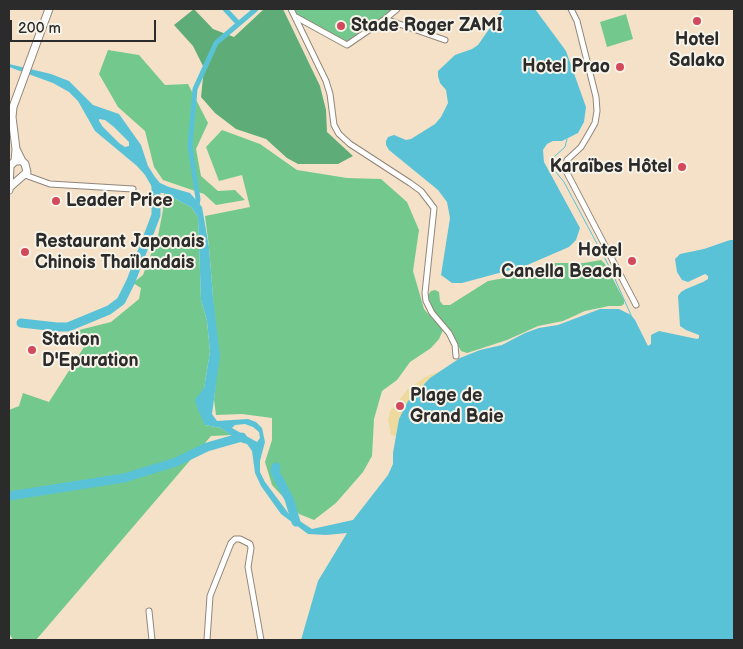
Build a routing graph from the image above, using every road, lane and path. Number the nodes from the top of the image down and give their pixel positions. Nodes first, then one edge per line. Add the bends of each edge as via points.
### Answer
1 (49, 9) edge
2 (291, 9) edge
3 (397, 9) edge
4 (571, 9) edge
5 (294, 15) junction
6 (386, 18) junction
7 (445, 40) dead end
8 (19, 161) junction
9 (10, 172) junction
10 (24, 173) junction
11 (9, 189) edge
12 (132, 189) dead end
13 (636, 305) dead end
14 (456, 356) dead end
15 (149, 611) dead end
16 (152, 640) edge
17 (208, 640) edge
18 (261, 640) edge

1 - 8 main road via 12,117
2 - 5 street
3 - 6 street
4 - 13 street via 577,21 597,111 591,131 568,160 566,171
5 - 6 street via 347,45
5 - 14 street via 326,81 334,125 339,134 421,191 434,208 426,301 449,333
6 - 7 street
8 - 9 main road via 10,166
8 - 10 main road
9 - 10 main road via 14,177
9 - 11 main road
10 - 11 main road
10 - 12 street via 50,184
15 - 16 street
17 - 18 street via 210,596 235,539 250,544 252,548 248,567

